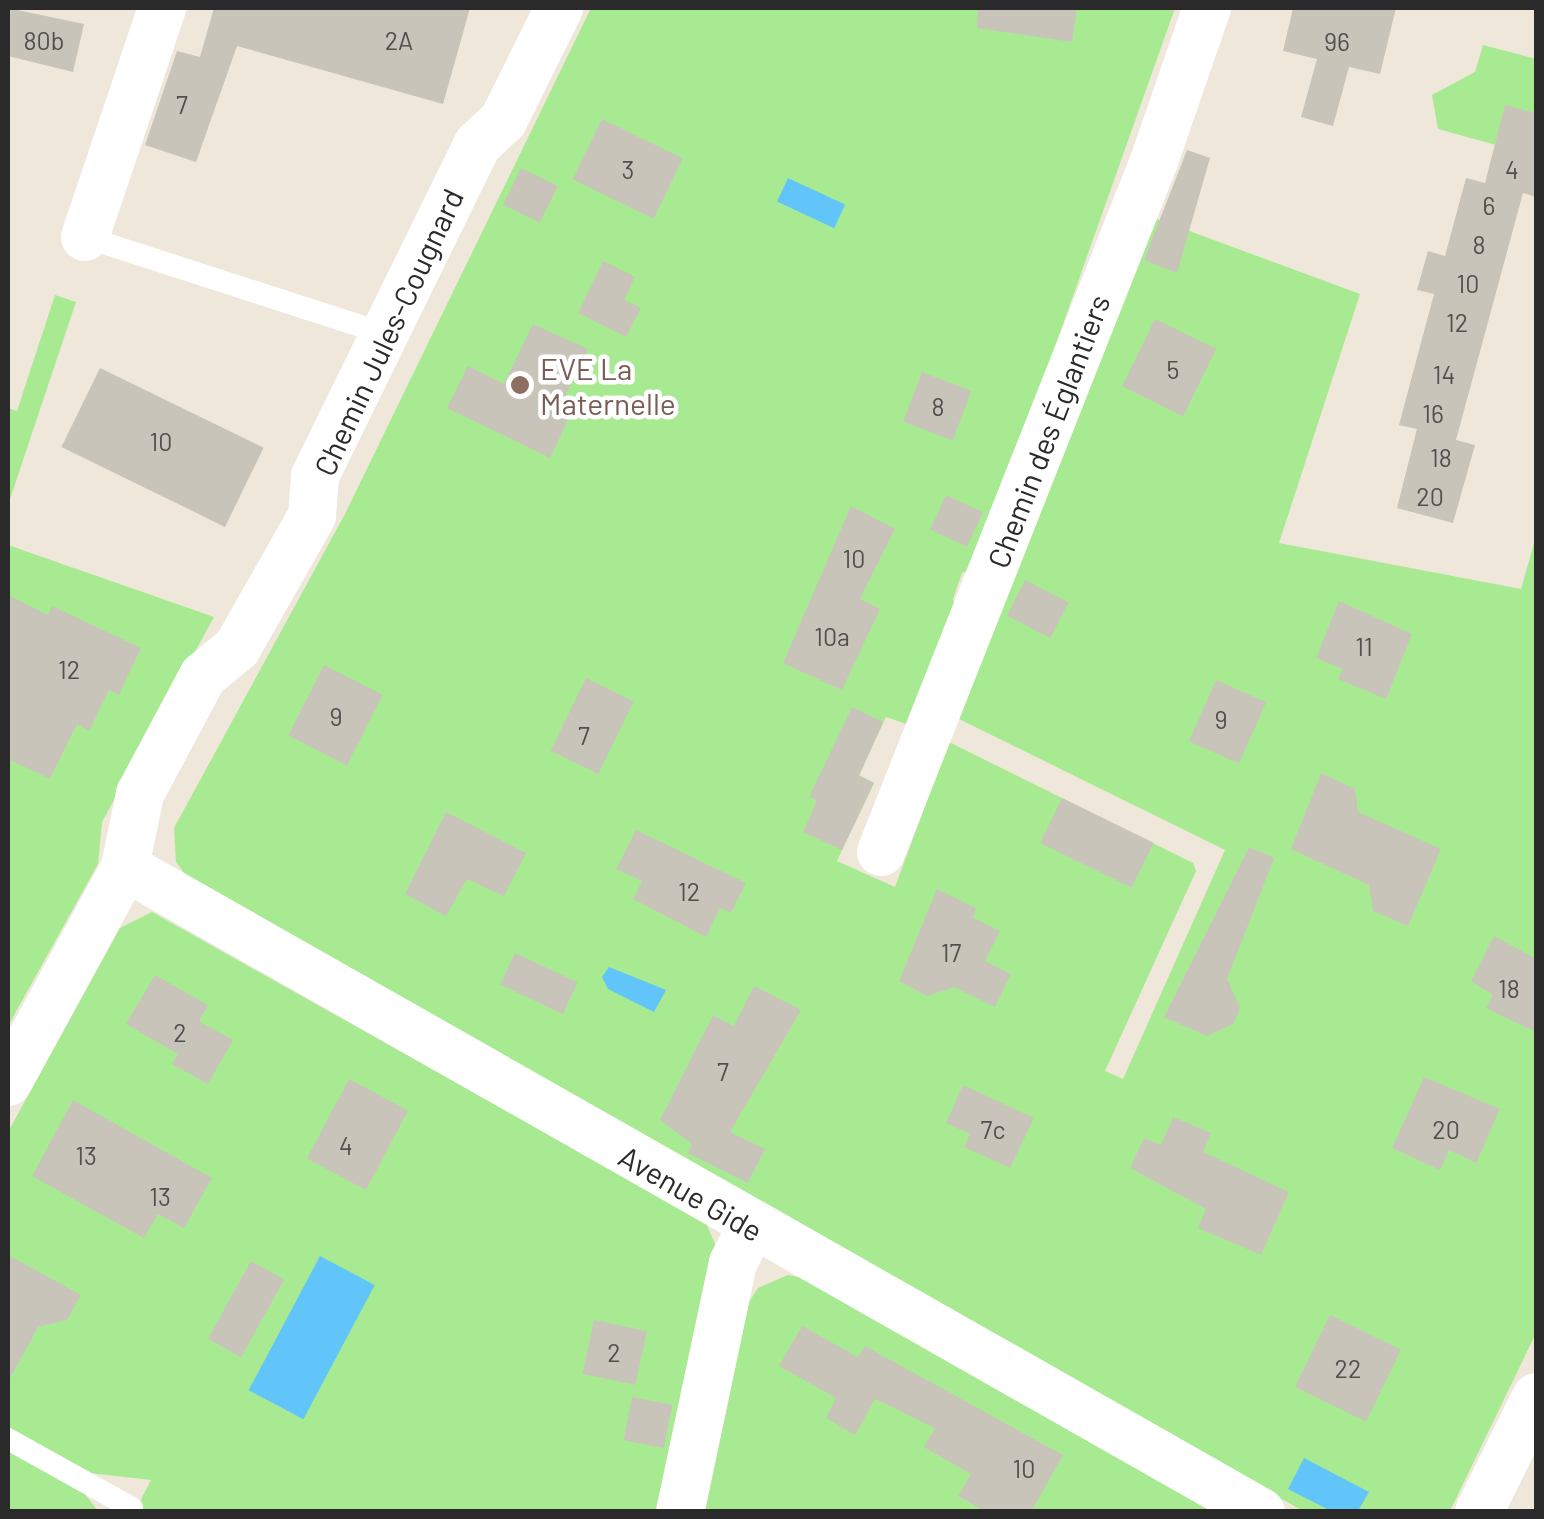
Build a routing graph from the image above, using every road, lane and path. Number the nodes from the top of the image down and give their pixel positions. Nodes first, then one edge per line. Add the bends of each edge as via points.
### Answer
1 (162, 8) edge
2 (559, 8) edge
3 (1207, 8) edge
4 (84, 236) joint
5 (385, 334) junction
6 (882, 852) dead end
7 (125, 867) junction
8 (8, 1082) edge
9 (751, 1228) junction
10 (1536, 1397) edge
11 (8, 1439) edge
12 (132, 1508) dead end
13 (680, 1512) edge
14 (1262, 1512) edge
15 (1480, 1512) edge

1 - 4 street
2 - 5 street, Chemin Jules-Cougnard via 503,121 478,144
3 - 6 street, Chemin des Églantiers via 1154,160
4 - 5 lane
5 - 7 street, Chemin Jules-Cougnard via 315,476 312,516 238,648 203,676 140,794
7 - 8 street, Chemin Jules-Cougnard
7 - 9 street, Avenue Gide
9 - 13 street via 733,1263
9 - 14 street, Avenue Gide
10 - 15 street
11 - 12 lane

